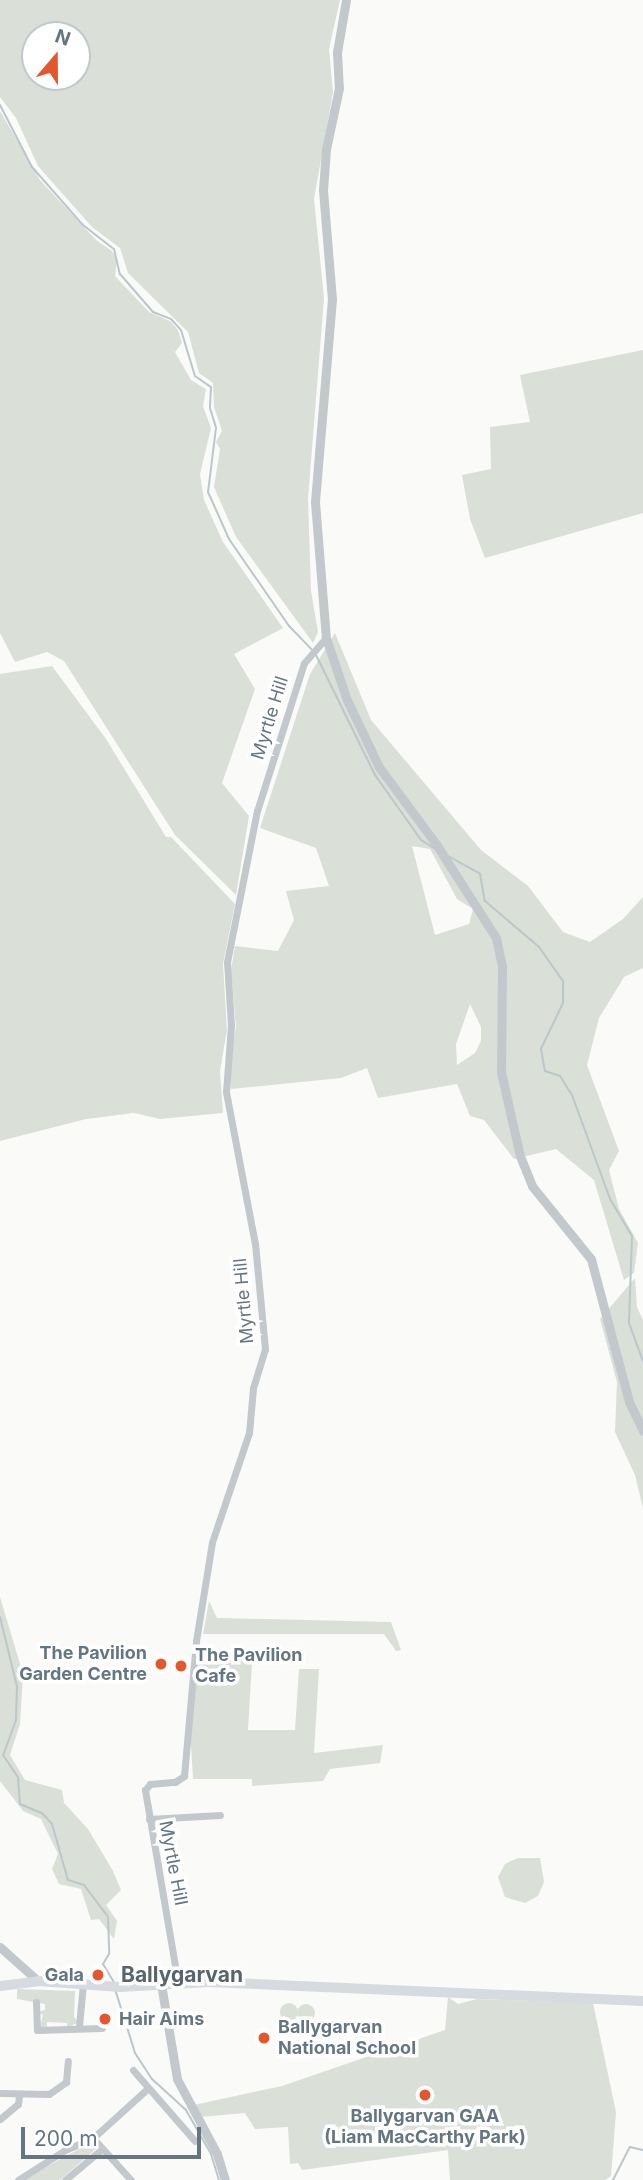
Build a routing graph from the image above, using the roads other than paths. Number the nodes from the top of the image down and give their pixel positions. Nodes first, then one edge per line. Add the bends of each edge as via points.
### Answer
1 (346, 0) edge
2 (326, 638) junction
3 (643, 1431) edge
4 (220, 1815) dead end
5 (149, 1819) junction
6 (0, 1947) edge
7 (38, 1981) junction
8 (178, 1983) junction
9 (83, 1984) junction
10 (161, 1984) junction
11 (0, 1986) edge
12 (643, 2001) edge
13 (36, 2002) dead end
14 (79, 2026) junction
15 (102, 2028) dead end
16 (64, 2066) dead end
17 (133, 2070) dead end
18 (146, 2090) junction
19 (0, 2093) edge
20 (19, 2096) junction
21 (0, 2119) edge
22 (192, 2136) dead end
23 (93, 2138) junction
24 (102, 2149) junction
25 (18, 2180) edge
26 (65, 2180) edge
27 (131, 2180) edge
28 (225, 2180) edge

1 - 2 street via 337,52 339,88 323,171 332,278 326,400 314,486 316,559
2 - 3 street via 368,747 393,790 484,913 500,950 501,1072 525,1173 591,1259 623,1383
2 - 5 street, Myrtle Hill via 313,649 257,811 227,962 231,1034 226,1092 255,1244 265,1349 253,1388 249,1433 212,1542 196,1641 184,1776 146,1786
4 - 5 street
5 - 8 street, Myrtle Hill
6 - 7 street
7 - 9 main road
7 - 11 main road
8 - 10 main road
8 - 12 main road
9 - 10 main road
9 - 14 street
10 - 28 street via 177,2079 217,2154
13 - 14 street via 37,2030 66,2031
14 - 15 street
16 - 20 street via 66,2082 59,2089
17 - 18 street
18 - 22 street
18 - 23 street
19 - 20 street
20 - 21 street via 18,2104
23 - 24 street
23 - 25 street
24 - 26 street
24 - 27 street

